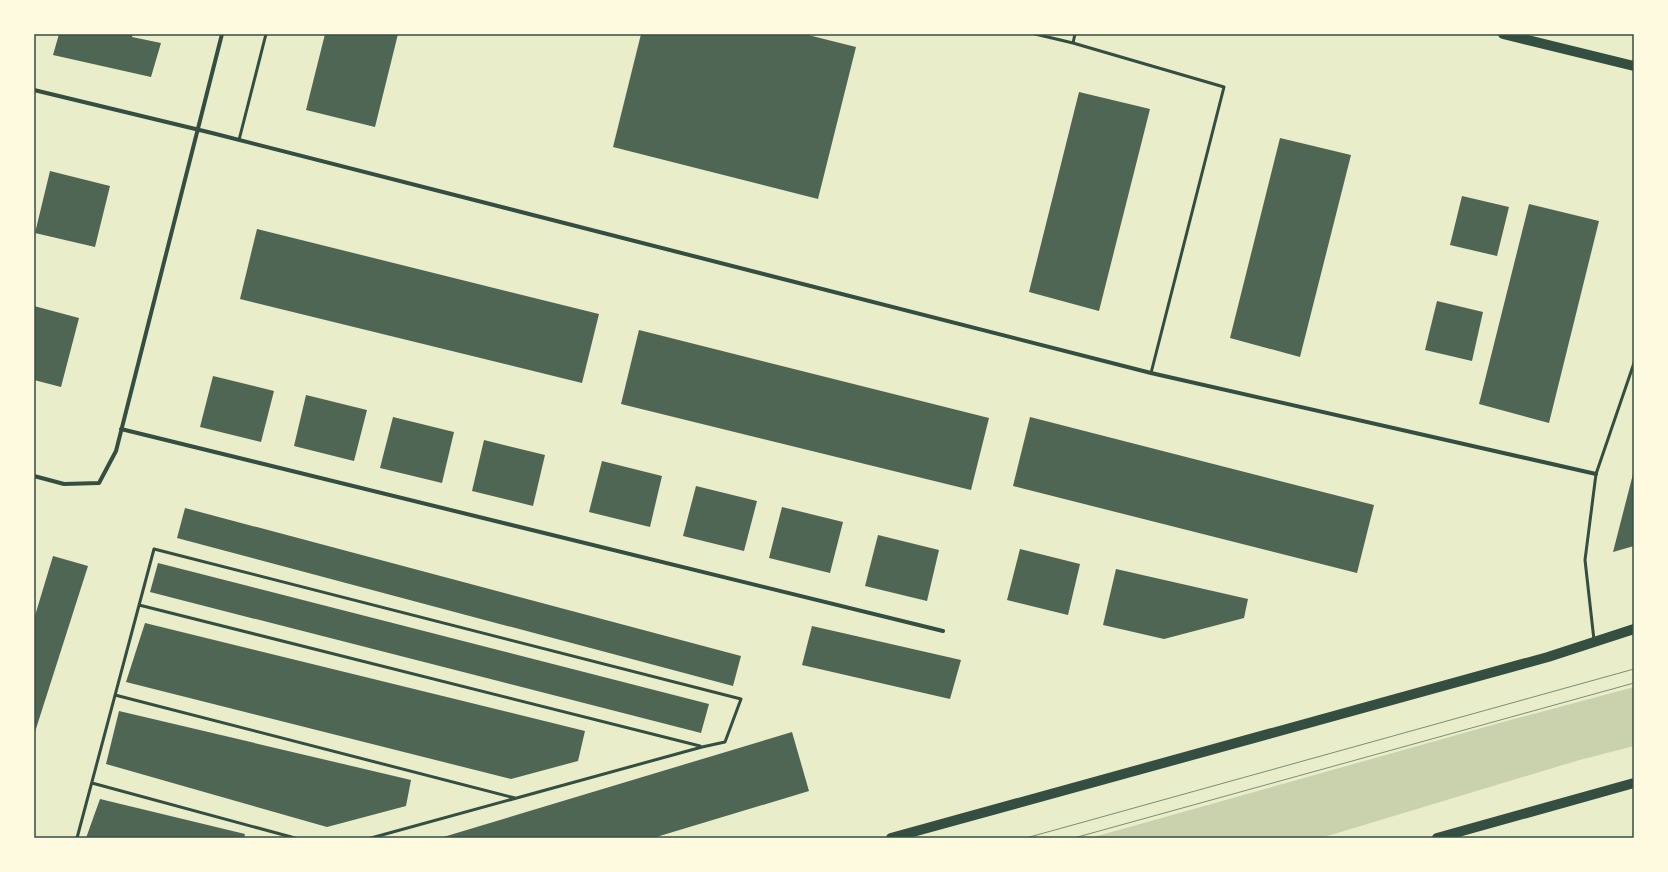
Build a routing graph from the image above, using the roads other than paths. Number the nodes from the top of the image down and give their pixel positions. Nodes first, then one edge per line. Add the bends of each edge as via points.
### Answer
1 (222, 34) edge
2 (266, 34) edge
3 (1035, 34) edge
4 (1075, 34) edge
5 (1503, 34) edge
6 (1072, 43) junction
7 (1634, 66) edge
8 (34, 90) edge
9 (197, 130) junction
10 (239, 140) junction
11 (1634, 363) edge
12 (1152, 373) junction
13 (121, 429) junction
14 (1596, 474) junction
15 (34, 476) edge
16 (139, 605) junction
17 (1634, 629) edge
18 (943, 631) dead end
19 (1594, 642) junction
20 (115, 695) junction
21 (702, 747) junction
22 (92, 783) junction
23 (1634, 783) edge
24 (516, 798) junction
25 (77, 838) edge
26 (295, 838) edge
27 (371, 838) edge
28 (891, 838) edge
29 (1436, 838) edge

1 - 9 street
2 - 10 lane
3 - 6 lane
4 - 6 lane
5 - 7 main road
6 - 12 lane via 1224,87
8 - 9 street
9 - 10 street
9 - 13 street
10 - 12 street
11 - 14 lane
12 - 14 street
13 - 15 street via 116,451 99,483 64,484
13 - 18 street
14 - 19 lane via 1585,560
16 - 20 lane
16 - 21 lane
16 - 21 lane via 154,549 741,699 725,742
17 - 19 main road
19 - 28 main road via 1548,657
20 - 22 lane
20 - 24 lane
21 - 24 lane
22 - 25 lane
22 - 26 lane
23 - 29 main road
24 - 27 lane

